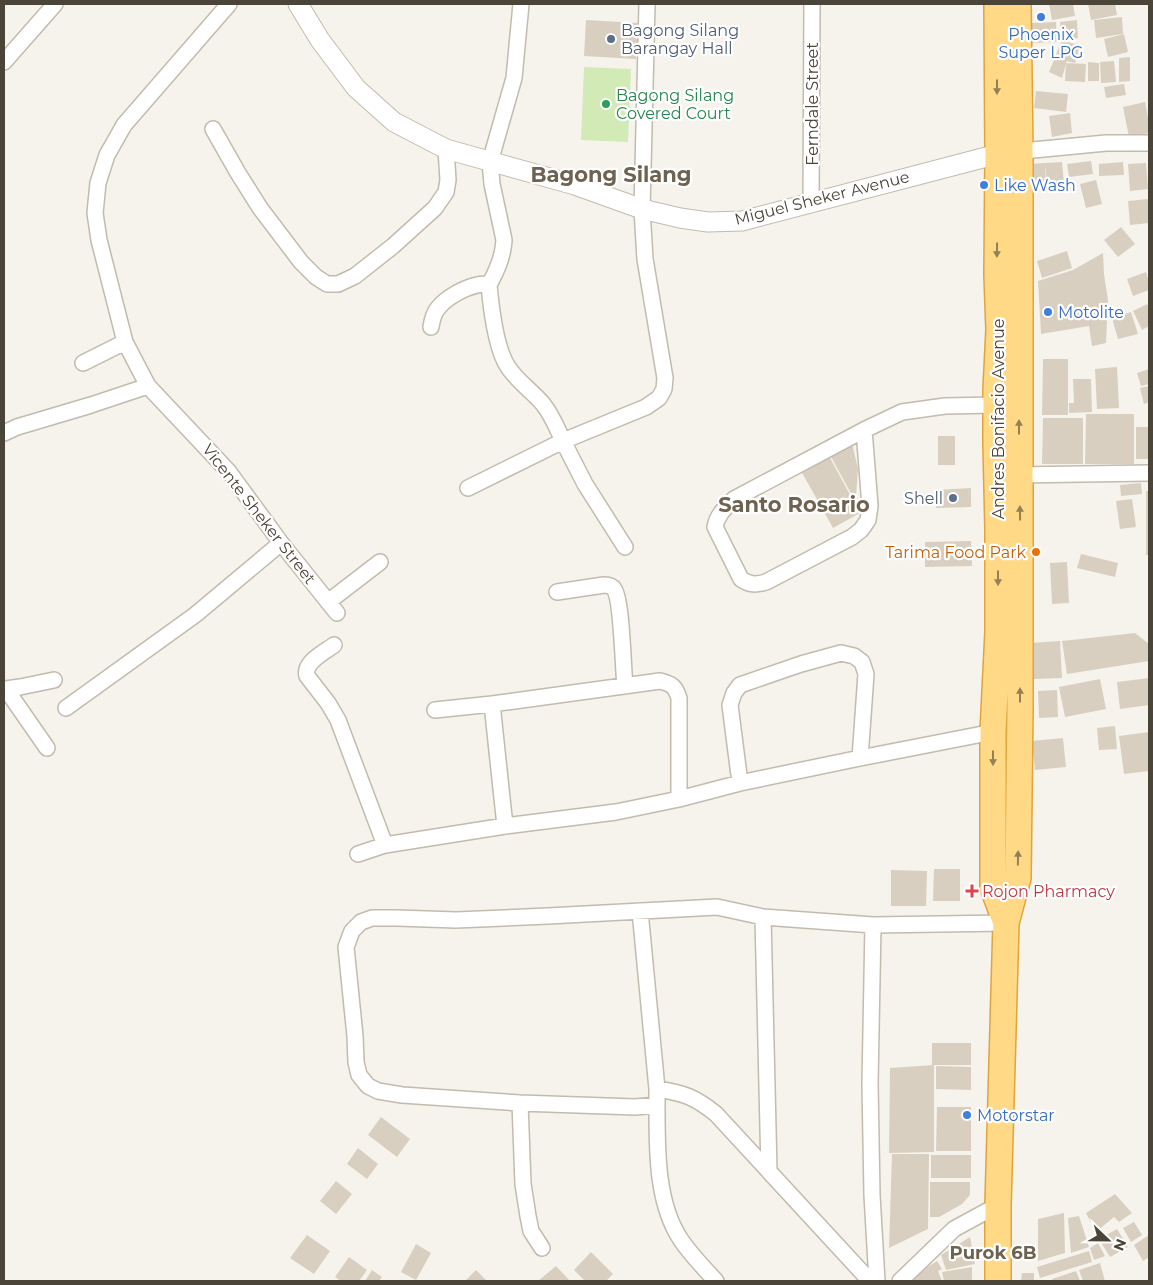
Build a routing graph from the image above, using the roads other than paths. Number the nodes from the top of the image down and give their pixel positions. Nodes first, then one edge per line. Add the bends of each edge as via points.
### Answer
1 (55, 4) edge
2 (229, 4) edge
3 (298, 4) edge
4 (520, 4) edge
5 (647, 4) edge
6 (812, 4) edge
7 (997, 4) edge
8 (1018, 4) edge
9 (4, 62) edge
10 (212, 129) dead end
11 (1149, 143) edge
12 (446, 149) junction
13 (1009, 153) junction
14 (490, 162) junction
15 (811, 204) junction
16 (642, 209) junction
17 (489, 284) junction
18 (431, 327) dead end
19 (126, 342) junction
20 (83, 363) dead end
21 (148, 386) junction
22 (996, 406) junction
23 (864, 430) junction
24 (4, 433) edge
25 (563, 441) junction
26 (1149, 472) edge
27 (1008, 475) junction
28 (468, 488) dead end
29 (281, 543) junction
30 (625, 547) dead end
31 (380, 562) dead end
32 (558, 592) dead end
33 (334, 645) dead end
34 (54, 680) dead end
35 (5, 686) edge
36 (625, 686) junction
37 (492, 704) junction
38 (66, 708) dead end
39 (435, 710) dead end
40 (993, 732) junction
41 (47, 748) dead end
42 (860, 758) junction
43 (740, 783) junction
44 (679, 799) junction
45 (505, 826) junction
46 (385, 845) junction
47 (358, 854) dead end
48 (640, 911) junction
49 (764, 917) junction
50 (1006, 923) junction
51 (873, 925) junction
52 (657, 1089) junction
53 (520, 1103) junction
54 (657, 1105) junction
55 (769, 1170) junction
56 (998, 1205) junction
57 (542, 1248) dead end
58 (716, 1281) edge
59 (870, 1281) edge
60 (877, 1281) edge
61 (900, 1281) edge
62 (998, 1281) edge

1 - 9 street
2 - 19 street, Vicente Sheker Street via 124,125 107,155 98,183 95,213 99,240
3 - 12 street, Miguel Sheker Avenue via 356,88 394,122
4 - 14 street via 514,78
5 - 16 street
6 - 15 street, Ferndale Street
7 -> 13 highway, Andres Bonifacio Avenue
8 - 13 highway, Andres Bonifacio Avenue
10 - 12 street via 260,208 302,262 327,284 338,284 355,276 436,208 446,192
11 - 13 street via 1106,143
12 - 14 street, Miguel Sheker Avenue
13 - 15 street, Miguel Sheker Avenue
13 -> 22 highway, Andres Bonifacio Avenue via 997,275
27 -> 13 highway, Andres Bonifacio Avenue
14 - 16 street, Miguel Sheker Avenue via 575,185
14 - 17 street via 504,240 499,266
15 - 16 street, Miguel Sheker Avenue via 742,221 708,222
16 - 25 street via 645,259 665,378 664,389 659,398 646,408
17 - 18 street via 479,284 447,299 437,309
17 - 25 street via 490,303 503,359 554,419
19 - 20 street
19 - 21 street, Vicente Sheker Street
21 - 24 street
21 - 29 street, Vicente Sheker Street via 229,472
22 - 23 street via 945,406 902,412
22 - 27 highway, Andres Bonifacio Avenue
23 - 23 street via 734,499 722,510 715,527 741,579 747,583 766,582 861,530 868,520 870,506
25 - 28 street
25 - 30 street via 585,484
26 - 27 street
27 -> 40 highway, Andres Bonifacio Avenue via 998,529 998,632
50 -> 27 highway, Andres Bonifacio Avenue via 1018,878 1021,632
29 - 31 street, Vicente Sheker Street via 333,607
29 - 38 street via 195,615
32 - 36 street via 604,585 614,589 619,607
33 - 46 street via 308,666 307,676 338,720
34 - 35 street via 20,687
35 - 41 street
36 - 37 street
36 - 44 street via 660,681 676,689 679,698
37 - 39 street
37 - 45 street
40 - 42 street
40 -> 50 highway, Andres Bonifacio Avenue via 993,888
42 - 43 street
42 - 43 street via 866,674 862,662 841,653 740,685 730,705
43 - 44 street
44 - 45 street via 616,812
45 - 46 street
46 - 47 street
48 - 49 street via 717,907
48 - 52 street
48 - 53 street via 456,920 372,918 361,922 352,932 346,947 356,1062 359,1075 368,1086 402,1095
49 - 51 street
49 - 55 street
50 - 51 street
50 - 56 highway, Andres Bonifacio Avenue
51 - 60 street via 870,1084
52 - 54 street
52 - 55 street via 679,1092 703,1103
53 - 54 street via 615,1107
53 - 57 street via 523,1184 531,1231
54 - 58 street via 658,1165 670,1220 681,1240
55 - 59 street
56 - 61 street via 954,1229
56 - 62 highway, Andres Bonifacio Avenue

